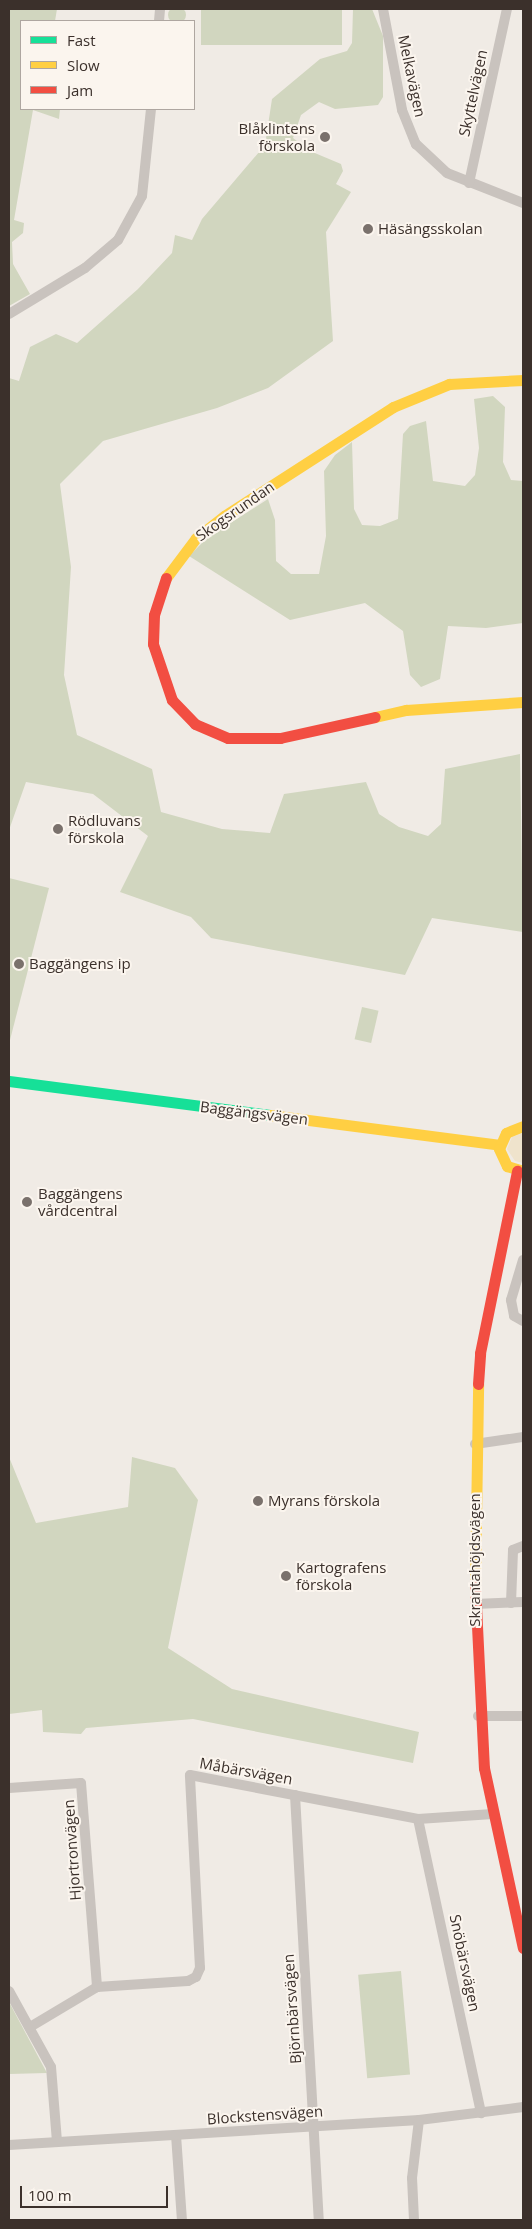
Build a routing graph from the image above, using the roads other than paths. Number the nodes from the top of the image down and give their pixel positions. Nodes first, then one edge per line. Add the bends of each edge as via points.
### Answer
1 (382, 9) edge
2 (507, 9) edge
3 (151, 110) edge
4 (469, 183) junction
5 (523, 203) edge
6 (9, 314) edge
7 (523, 380) edge
8 (523, 702) edge
9 (9, 1081) edge
10 (523, 1126) edge
11 (500, 1145) junction
12 (520, 1171) edge
13 (523, 1260) edge
14 (523, 1321) edge
15 (523, 1438) edge
16 (475, 1444) junction
17 (523, 1546) edge
18 (523, 1602) edge
19 (511, 1603) junction
20 (475, 1604) junction
21 (478, 1716) junction
22 (523, 1716) edge
23 (9, 1788) edge
24 (295, 1795) junction
25 (493, 1814) junction
26 (418, 1819) junction
27 (523, 1948) edge
28 (97, 1987) junction
29 (9, 1991) edge
30 (30, 2027) junction
31 (523, 2107) edge
32 (481, 2113) junction
33 (419, 2120) junction
34 (315, 2127) junction
35 (176, 2135) junction
36 (57, 2142) junction
37 (9, 2145) edge
38 (182, 2220) edge
39 (319, 2220) edge
40 (414, 2220) edge

1 - 4 street, Melkavägen via 412,137 432,164
2 - 4 street, Skyttelvägen
3 - 6 street via 143,192 122,233 85,268
4 - 5 street, Melkavägen
7 - 8 street, Skogsrundan via 454,383 392,406 224,516 196,538 168,571 154,615 154,644 172,700 195,724 228,738 280,738 406,710
9 - 11 street, Baggängsvägen
10 - 11 street via 509,1130
11 - 12 street via 504,1163
12 - 16 street, Skrantahöjdsvägen via 480,1353
13 - 14 street via 511,1300 514,1316
15 - 16 street
16 - 20 street, Skrantahöjdsvägen
17 - 19 street via 513,1550
18 - 19 street
19 - 20 street
20 - 21 street, Skrantahöjdsvägen
21 - 22 street
21 - 25 street, Skrantahöjdsvägen
23 - 28 street, Hjortronvägen via 82,1783
24 - 26 street, Måbärsvägen
24 - 28 street, Måbärsvägen via 190,1775 200,1968 197,1975 188,1981
24 - 34 street, Björnbärsvägen
25 - 26 street, Måbärsvägen
25 - 27 street, Skrantahöjdsvägen
26 - 32 street, Snöbärsvägen
28 - 30 street
29 - 30 street
30 - 36 street via 53,2074
31 - 32 street, Blockstensvägen
32 - 33 street, Blockstensvägen
33 - 34 street, Blockstensvägen
33 - 40 street via 412,2178
34 - 35 street, Blockstensvägen
34 - 39 street, Björnbärsvägen
35 - 36 street, Blockstensvägen
35 - 38 street
36 - 37 street, Blockstensvägen

